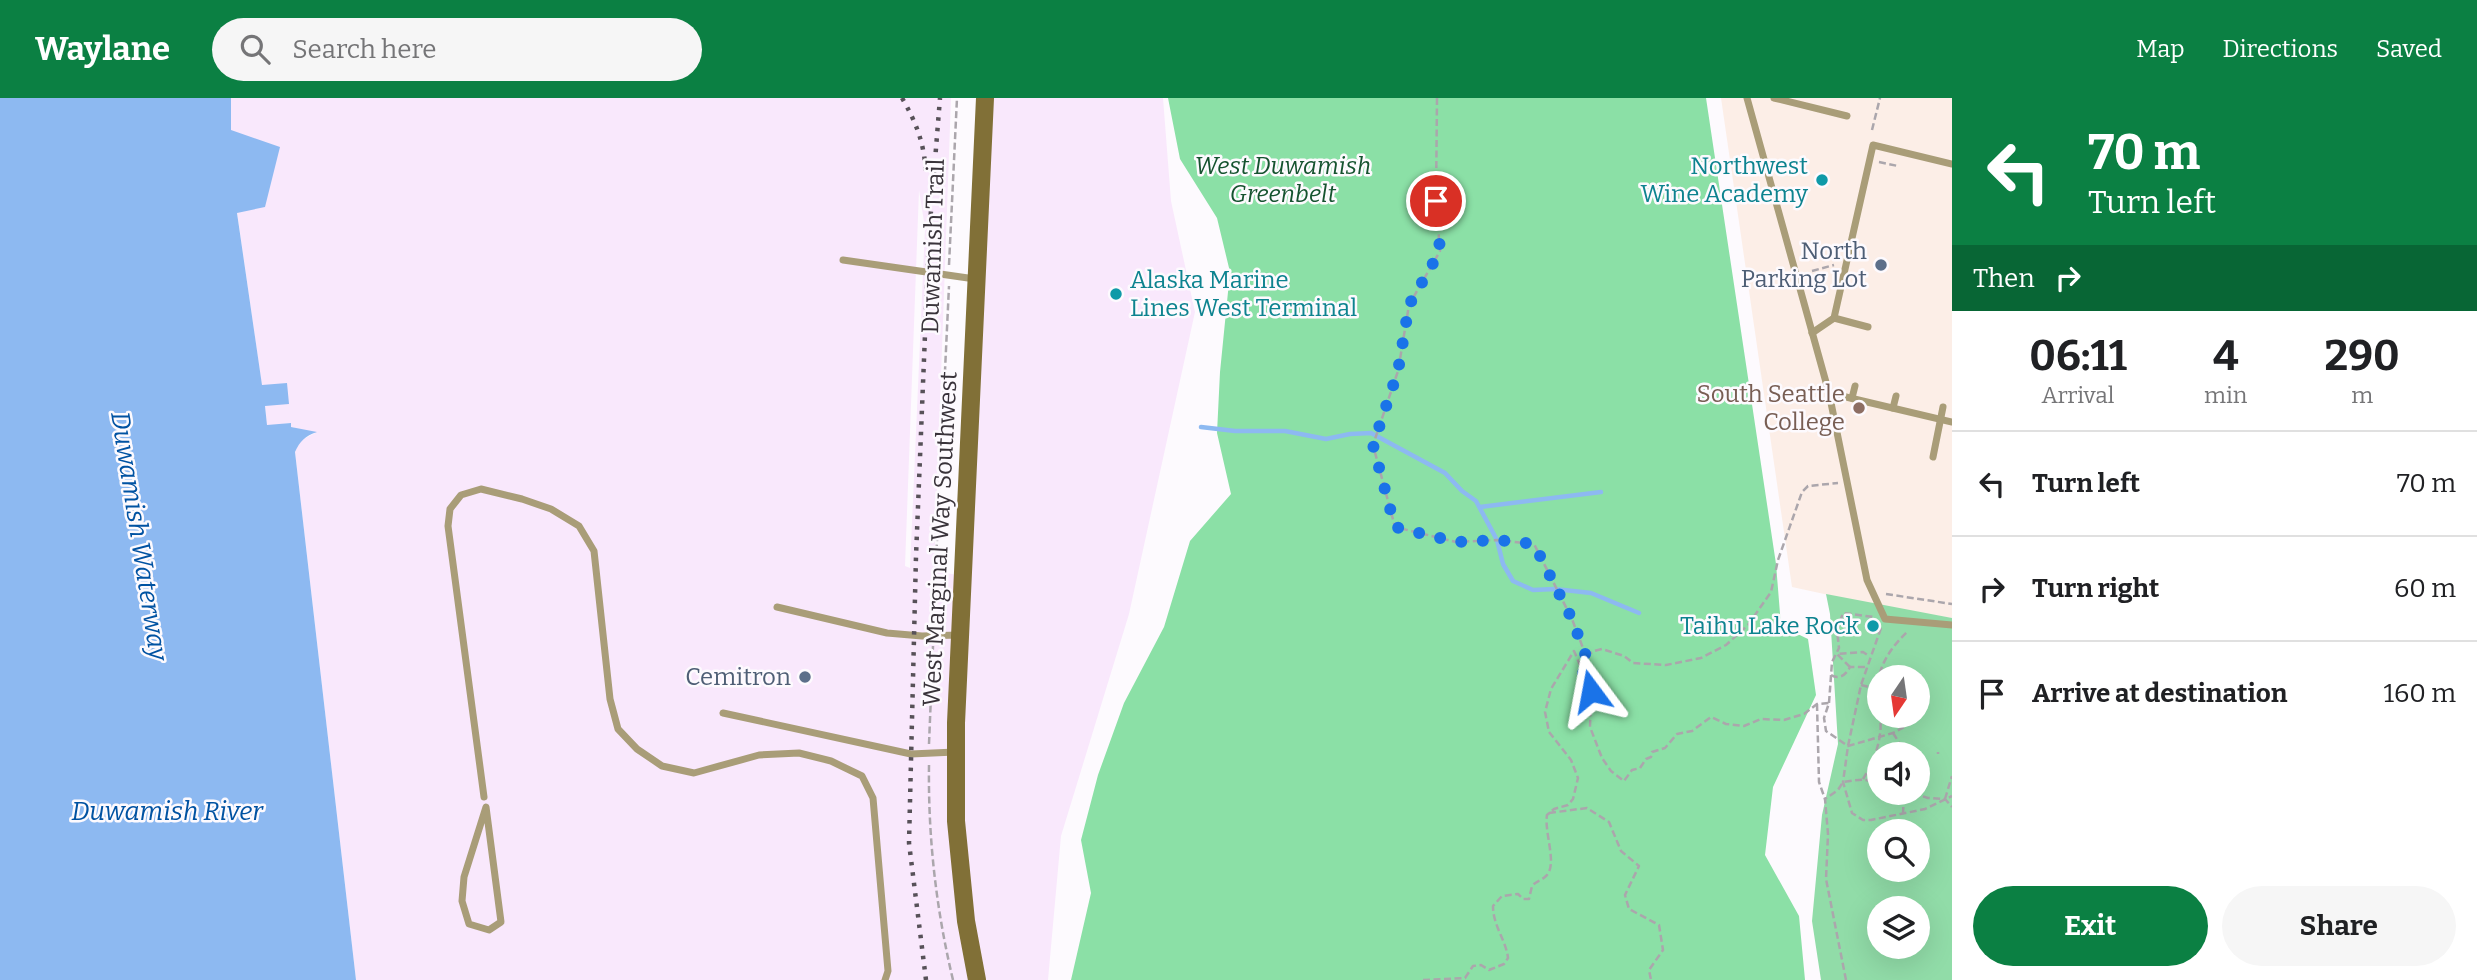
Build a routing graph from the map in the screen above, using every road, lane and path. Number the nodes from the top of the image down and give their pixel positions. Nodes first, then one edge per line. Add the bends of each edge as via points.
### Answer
1 (957, 98) edge
2 (985, 98) edge
3 (1437, 98) edge
4 (1747, 98) edge
5 (1774, 98) edge
6 (1880, 98) edge
7 (1847, 116) dead end
8 (1872, 130) dead end
9 (1876, 161) dead end
10 (1952, 164) edge
11 (1898, 166) dead end
12 (1836, 259) dead end
13 (843, 260) dead end
14 (1812, 271) dead end
15 (949, 275) junction
16 (976, 279) junction
17 (1834, 318) junction
18 (1868, 327) dead end
19 (1812, 333) junction
20 (1855, 386) dead end
21 (1829, 393) junction
22 (1896, 396) dead end
23 (1852, 398) junction
24 (1943, 407) dead end
25 (1893, 408) junction
26 (1941, 419) junction
27 (1952, 422) edge
28 (1933, 457) dead end
29 (1846, 483) junction
30 (1873, 592) junction
31 (1952, 604) edge
32 (777, 607) dead end
33 (1885, 619) junction
34 (1917, 620) junction
35 (1952, 625) edge
36 (960, 635) junction
37 (933, 636) junction
38 (1837, 654) junction
39 (1586, 656) junction
40 (1870, 656) junction
41 (1868, 665) edge
42 (1882, 665) edge
43 (1580, 666) junction
44 (1850, 667) junction
45 (1867, 667) joint
46 (1831, 675) junction
47 (1861, 685) junction
48 (1867, 686) edge
49 (1829, 703) junction
50 (1816, 704) junction
51 (723, 713) dead end
52 (1880, 728) edge
53 (1902, 728) edge
54 (1893, 733) junction
55 (1880, 736) junction
56 (1899, 742) edge
57 (1848, 746) junction
58 (956, 752) junction
59 (929, 754) junction
60 (1952, 776) edge
61 (1863, 779) junction
62 (1867, 780) edge
63 (1843, 782) junction
64 (1952, 796) edge
65 (485, 797) dead end
66 (1930, 798) edge
67 (1825, 799) junction
68 (1945, 799) junction
69 (1903, 805) edge
70 (486, 807) joint
71 (1952, 807) edge
72 (1549, 813) junction
73 (1903, 815) junction
74 (886, 980) edge
75 (953, 980) edge
76 (977, 980) edge
77 (1423, 980) edge
78 (1651, 980) edge
79 (1846, 980) edge

1 - 15 path, Duwamish Trail
2 - 16 main road, West Marginal Way Southwest
3 - 39 path via 1440,251 1409,305 1398,371 1373,445 1395,527 1456,542 1534,544
4 - 19 lane
5 - 7 lane
6 - 8 path
9 - 11 path
10 - 17 lane via 1873,145
12 - 14 path via 1835,264
13 - 15 lane
15 - 16 lane
15 - 37 path, Duwamish Trail
16 - 36 main road, West Marginal Way Southwest
17 - 18 lane
17 - 19 lane
19 - 21 lane
20 - 23 lane
21 - 23 lane
21 - 29 lane
22 - 25 lane
23 - 25 lane
24 - 26 lane
25 - 26 lane
26 - 27 lane
26 - 28 lane
29 - 30 lane
29 - 39 path via 1808,486 1802,492 1771,592 1748,625 1718,650 1665,665 1633,663 1602,649
30 - 31 path
30 - 33 lane
32 - 37 lane via 887,632
33 - 34 lane
33 - 38 path via 1843,613
33 - 40 path
34 - 35 lane
34 - 42 path
36 - 37 lane
36 - 58 main road, West Marginal Way Southwest
37 - 59 path, Duwamish Trail
38 - 40 path via 1863,652
38 - 44 path
38 - 46 path
39 - 43 path
40 - 41 path
43 - 50 path via 1591,691 1590,727 1602,758 1624,781 1652,752 1711,717 1744,726 1761,719 1784,720 1804,714
43 - 72 path via 1574,651 1547,698 1549,732 1571,760 1578,778 1573,799
44 - 45 path
44 - 46 path via 1842,677
45 - 47 path
46 - 49 path
47 - 48 path
47 - 57 path
49 - 50 path
49 - 57 path via 1826,731
50 - 67 path via 1819,782
51 - 59 lane
52 - 55 path
53 - 54 path
54 - 55 path
54 - 56 path
55 - 57 path
55 - 61 path via 1874,761
57 - 63 path
58 - 59 lane
58 - 76 main road, West Marginal Way Southwest via 956,821
59 - 75 path, Duwamish Trail via 933,864
60 - 68 path
61 - 62 path
61 - 63 path
63 - 67 path
63 - 73 path via 1857,817 1871,820
64 - 68 path
65 - 74 lane via 448,526 450,509 461,495 481,489 551,509 579,526 594,551 610,699 618,729 638,749 662,766 694,773 759,755 799,753 862,776 873,798
66 - 68 path
67 - 79 path via 1826,879
68 - 71 path
68 - 73 path
69 - 73 path
70 - 70 lane via 501,922 489,930 469,924 462,901 464,877
72 - 77 path via 1545,827 1553,863 1546,876 1532,886 1529,899 1518,894 1502,896 1493,906 1506,947 1504,964 1489,970 1473,966 1465,978
72 - 78 path via 1587,808 1609,822 1621,851 1639,866 1625,895 1629,909 1659,925 1663,950 1649,970

